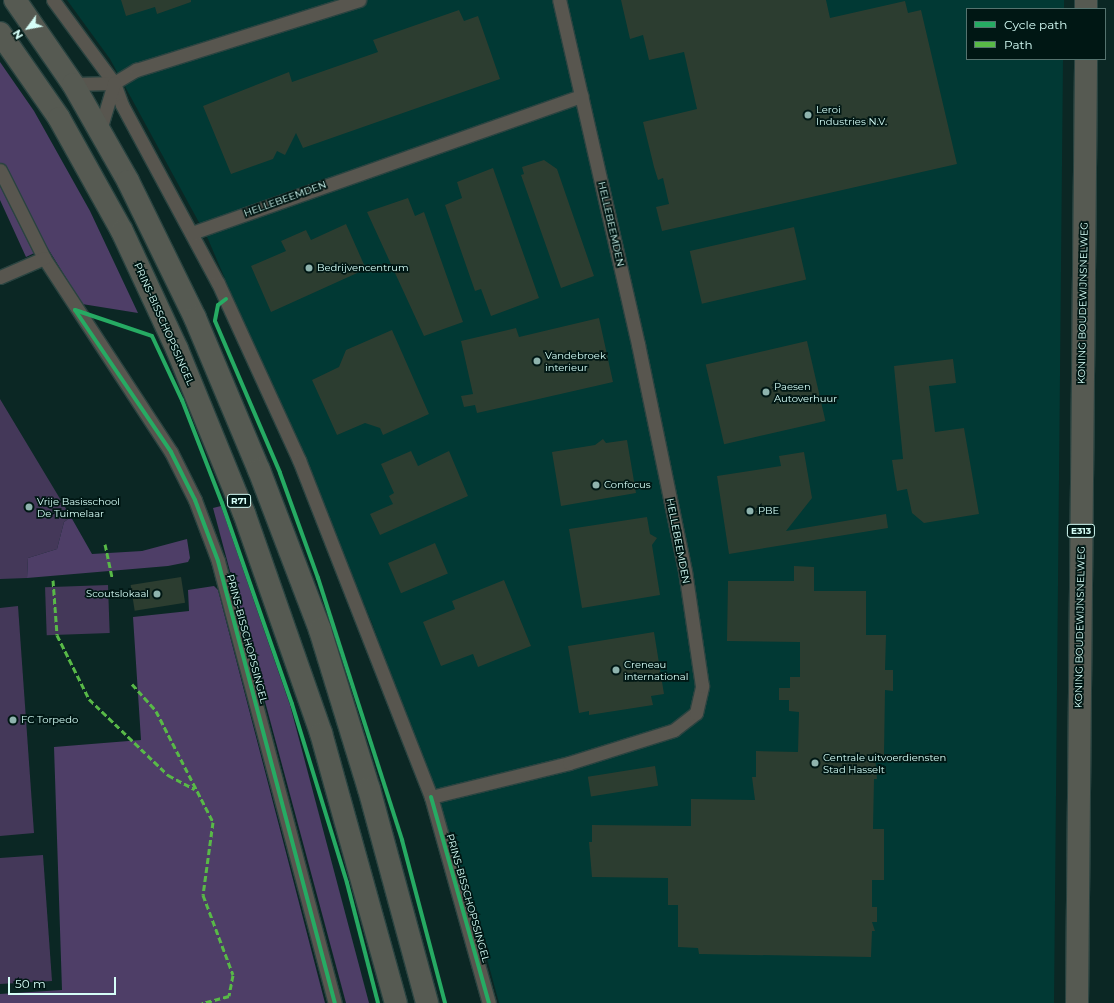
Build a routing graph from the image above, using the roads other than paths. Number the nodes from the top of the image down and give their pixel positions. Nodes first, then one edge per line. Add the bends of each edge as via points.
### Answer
1 (15, 0) edge
2 (53, 0) edge
3 (360, 0) edge
4 (559, 0) edge
5 (0, 33) edge
6 (1086, 60) edge
7 (114, 83) junction
8 (73, 84) junction
9 (582, 96) junction
10 (100, 130) junction
11 (0, 170) edge
12 (192, 233) junction
13 (44, 258) junction
14 (0, 277) edge
15 (430, 797) junction
16 (334, 1003) edge
17 (396, 1003) edge
18 (427, 1003) edge
19 (489, 1003) edge
20 (1077, 1003) edge

1 - 8 highway
2 - 7 street, PRINS-BISSCHOPSSINGEL
3 - 7 street via 136,70
4 - 9 street, HELLEBEEMDEN
5 - 17 highway, PRINS-BISSCHOPSSINGEL / R71 via 59,118 122,231 177,349 238,499 321,733
6 - 20 highway, KONING BOUDEWIJNSNELWEG / E313
7 - 8 street
7 - 10 street
7 - 12 street, PRINS-BISSCHOPSSINGEL via 122,106
8 - 10 highway
9 - 12 street, HELLEBEEMDEN
9 - 15 street, HELLEBEEMDEN via 684,564 702,686 696,713 674,730 569,763
10 - 18 highway via 195,318 260,470 314,615 369,789
11 - 13 street, PRINS-BISSCHOPSSINGEL
12 - 15 street, PRINS-BISSCHOPSSINGEL via 299,460
13 - 14 street
13 - 16 street, PRINS-BISSCHOPSSINGEL via 171,452 195,500 218,561
15 - 19 street, PRINS-BISSCHOPSSINGEL

